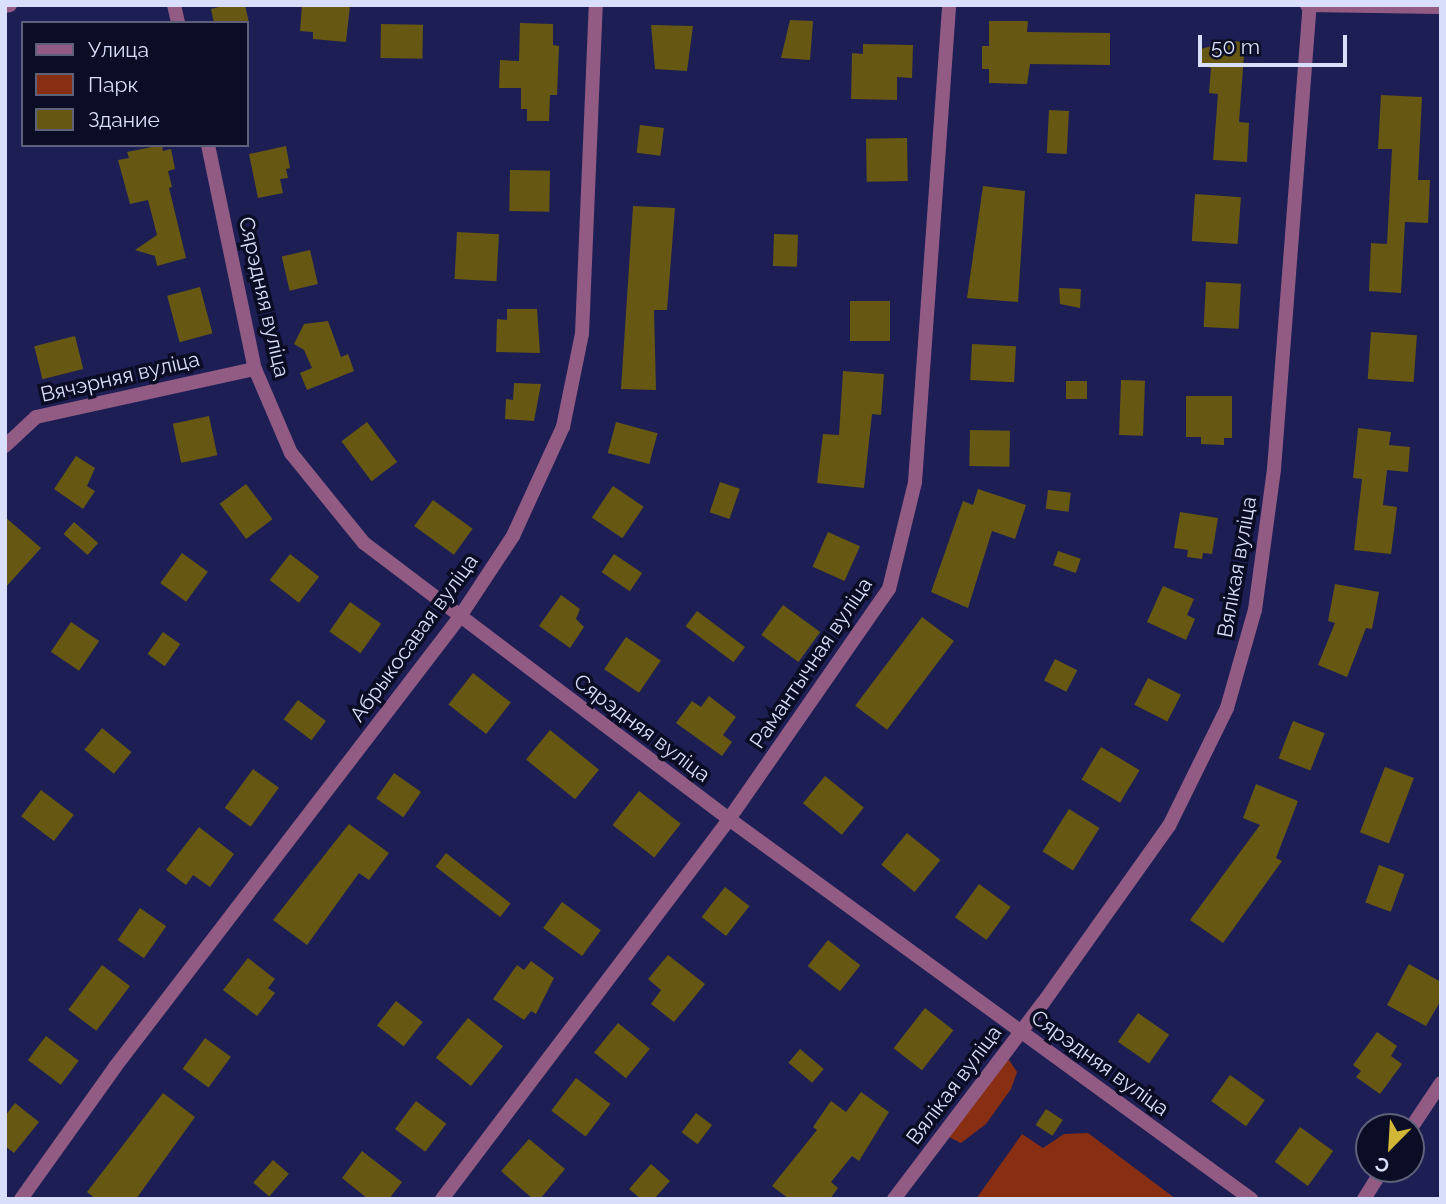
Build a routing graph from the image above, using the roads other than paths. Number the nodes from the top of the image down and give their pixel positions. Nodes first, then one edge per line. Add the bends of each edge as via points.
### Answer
1 (596, 5) edge
2 (949, 5) edge
3 (1309, 6) edge
4 (1441, 7) edge
5 (208, 147) edge
6 (255, 369) junction
7 (5, 446) edge
8 (459, 618) junction
9 (729, 819) junction
10 (1020, 1031) junction
11 (1441, 1083) edge
12 (1421, 1113) edge
13 (1374, 1183) edge
14 (21, 1199) edge
15 (442, 1199) edge
16 (894, 1199) edge
17 (1251, 1199) edge
18 (1363, 1199) edge

1 - 8 street, Абрыкосавая вуліца via 586,283 582,334 563,427 513,536
2 - 9 street, Рамантычная вуліца via 915,482 889,589
3 - 4 street
3 - 10 street, Вялікая вуліца via 1274,470 1255,610 1231,696 1169,826
5 - 6 street, Сярэдняя вуліца
6 - 7 street, Вячэрняя вуліца via 36,417
6 - 8 street, Сярэдняя вуліца via 291,453 364,543
8 - 9 street, Сярэдняя вуліца
8 - 14 street, Абрыкосавая вуліца via 115,1067
9 - 10 street, Сярэдняя вуліца
9 - 15 street, Рамантычная вуліца
10 - 16 street, Вялікая вуліца
10 - 17 street, Сярэдняя вуліца
11 - 12 street
13 - 18 street

